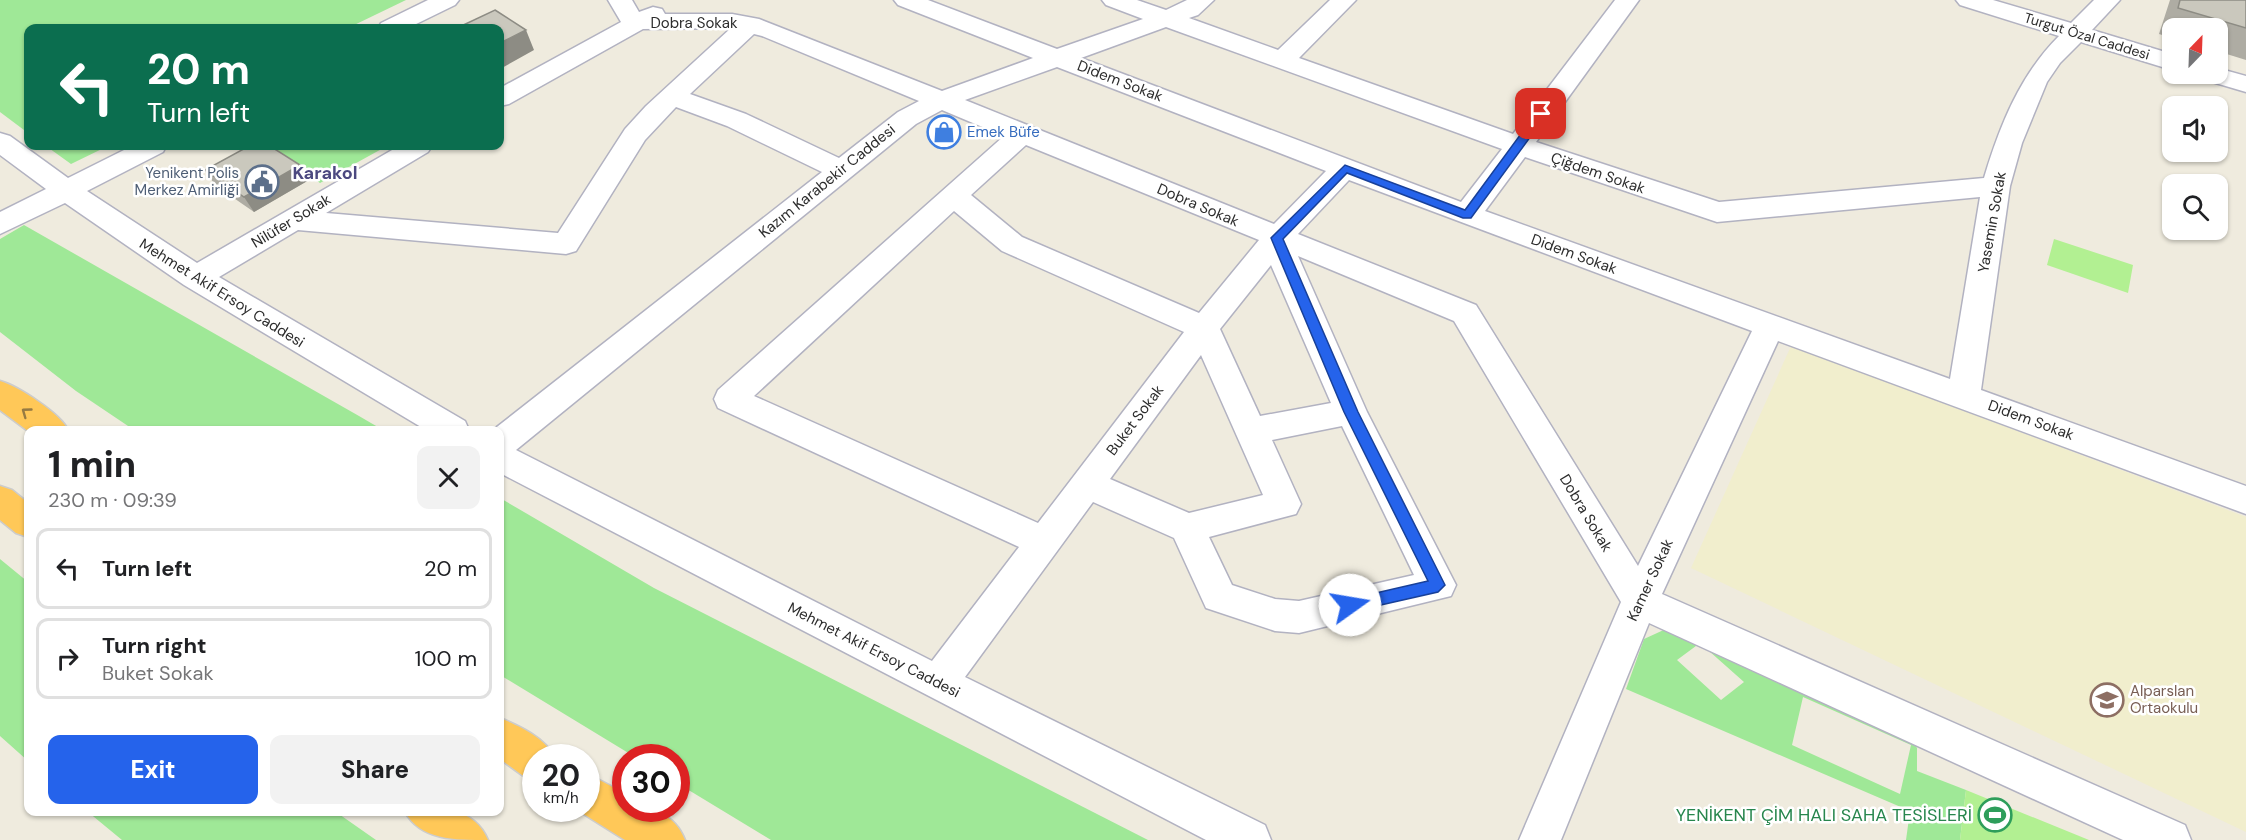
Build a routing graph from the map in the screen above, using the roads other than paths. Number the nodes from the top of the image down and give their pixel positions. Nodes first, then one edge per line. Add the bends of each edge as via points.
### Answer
1 (447, 0) edge
2 (620, 0) edge
3 (676, 0) edge
4 (906, 0) edge
5 (1114, 0) edge
6 (1202, 0) edge
7 (1344, 0) edge
8 (1627, 0) edge
9 (1968, 0) edge
10 (2108, 0) edge
11 (1166, 19) junction
12 (640, 22) junction
13 (398, 24) edge
14 (750, 24) junction
15 (2076, 33) junction
16 (1060, 57) junction
17 (2162, 59) edge
18 (1282, 60) junction
19 (2228, 79) edge
20 (2246, 84) edge
21 (504, 97) edge
22 (672, 97) junction
23 (941, 100) junction
24 (1023, 134) junction
25 (0, 142) edge
26 (1518, 145) junction
27 (145, 150) edge
28 (411, 150) edge
29 (1345, 168) junction
30 (841, 170) junction
31 (1996, 186) junction
32 (63, 190) junction
33 (954, 196) junction
34 (1467, 215) junction
35 (292, 220) junction
36 (0, 224) edge
37 (1277, 238) junction
38 (195, 278) junction
39 (1770, 325) junction
40 (1204, 328) junction
41 (0, 393) edge
42 (1964, 395) junction
43 (1351, 412) junction
44 (46, 426) edge
45 (446, 426) edge
46 (1250, 431) junction
47 (504, 441) edge
48 (504, 459) edge
49 (1087, 484) junction
50 (0, 500) edge
51 (2246, 500) edge
52 (24, 520) edge
53 (1187, 528) junction
54 (1044, 542) junction
55 (1640, 602) junction
56 (938, 683) junction
57 (504, 740) edge
58 (522, 752) edge
59 (600, 801) edge
60 (432, 816) edge
61 (467, 840) edge
62 (664, 840) edge
63 (1250, 840) edge
64 (1540, 840) edge
65 (2170, 840) edge

1 - 13 street
2 - 12 street, Dobra Sokak via 628,16
3 - 12 street
4 - 16 street, Didem Sokak
5 - 11 street, Çiğdem Sokak
6 - 11 street, Kazım Karabekir Caddesi
7 - 18 street
8 - 26 street
9 - 15 street, Turgut Özal Caddesi
10 - 15 street, Yasemin Sokak
11 - 16 street, Kazım Karabekir Caddesi
11 - 18 street, Çiğdem Sokak
12 - 14 street, Dobra Sokak
12 - 21 street
14 - 22 street
14 - 23 street, Dobra Sokak
15 - 17 street, Turgut Özal Caddesi
15 - 31 street, Yasemin Sokak via 2034,82 2008,143
16 - 23 street, Kazım Karabekir Caddesi
16 - 29 street, Didem Sokak
18 - 26 street, Çiğdem Sokak
19 - 20 street
22 - 30 street via 738,120
22 - 35 street via 635,135 566,244
23 - 24 street, Dobra Sokak
23 - 30 street, Kazım Karabekir Caddesi via 907,118
24 - 33 street
24 - 37 street, Dobra Sokak
25 - 32 street, Mehmet Akif Ersoy Caddesi
26 - 31 street, Çiğdem Sokak via 1717,212
26 - 34 street
27 - 32 street
28 - 35 street, Nilüfer Sokak
29 - 34 street, Didem Sokak
29 - 37 street, Buket Sokak
30 - 47 street, Kazım Karabekir Caddesi
31 - 42 street, Yasemin Sokak
32 - 36 street
32 - 38 street, Mehmet Akif Ersoy Caddesi
33 - 40 street via 1012,244
33 - 54 street via 730,399
34 - 39 street, Didem Sokak
35 - 38 street, Nilüfer Sokak
37 - 40 street, Buket Sokak
37 - 43 street
37 - 55 street, Dobra Sokak via 1465,313
38 - 45 street, Mehmet Akif Ersoy Caddesi
39 - 42 street, Didem Sokak
39 - 55 street, Kamer Sokak
40 - 46 street
40 - 49 street, Buket Sokak
44 -> 41 highway
42 - 51 street, Didem Sokak
43 - 46 street
43 - 53 street via 1438,585 1299,617 1275,615 1219,597
46 - 53 street via 1284,504
48 - 56 street, Mehmet Akif Ersoy Caddesi
49 - 53 street
49 - 54 street, Buket Sokak
50 - 52 highway
54 - 56 street, Buket Sokak
55 - 64 street, Kamer Sokak
55 - 65 street
56 - 63 street, Mehmet Akif Ersoy Caddesi
57 - 58 highway
59 - 62 highway
60 - 61 highway

